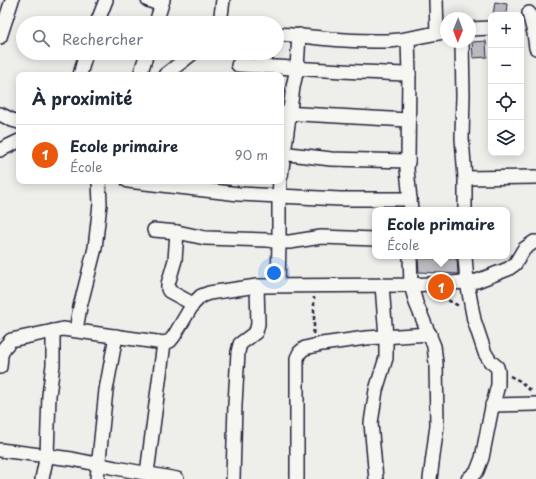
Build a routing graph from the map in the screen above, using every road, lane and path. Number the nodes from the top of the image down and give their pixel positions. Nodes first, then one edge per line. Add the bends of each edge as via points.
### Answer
1 (12, 0) edge
2 (106, 0) edge
3 (148, 0) edge
4 (224, 0) edge
5 (436, 0) edge
6 (162, 2) edge
7 (528, 12) edge
8 (100, 16) edge
9 (158, 16) edge
10 (221, 16) edge
11 (440, 26) edge
12 (488, 28) edge
13 (476, 29) edge
14 (440, 33) edge
15 (284, 34) edge
16 (299, 35) junction
17 (0, 37) edge
18 (408, 39) junction
19 (462, 48) edge
20 (536, 48) edge
21 (84, 60) edge
22 (145, 60) edge
23 (185, 60) edge
24 (238, 65) dead end
25 (297, 68) junction
26 (81, 72) edge
27 (141, 72) edge
28 (169, 72) edge
29 (409, 74) junction
30 (285, 113) edge
31 (0, 114) edge
32 (408, 120) junction
33 (16, 121) edge
34 (284, 126) edge
35 (16, 143) edge
36 (0, 150) edge
37 (284, 153) edge
38 (408, 161) junction
39 (536, 177) edge
40 (465, 178) junction
41 (99, 184) edge
42 (154, 184) edge
43 (280, 184) edge
44 (279, 196) junction
45 (411, 205) edge
46 (465, 207) edge
47 (154, 230) dead end
48 (177, 232) junction
49 (372, 239) edge
50 (279, 242) junction
51 (536, 242) edge
52 (410, 259) edge
53 (465, 259) edge
54 (467, 282) junction
55 (278, 285) junction
56 (314, 285) junction
57 (382, 285) junction
58 (411, 285) junction
59 (257, 286) junction
60 (439, 296) dead end
61 (193, 304) junction
62 (474, 320) junction
63 (53, 330) junction
64 (76, 330) junction
65 (430, 334) junction
66 (116, 336) junction
67 (386, 337) junction
68 (164, 343) junction
69 (305, 348) junction
70 (0, 367) edge
71 (498, 371) junction
72 (536, 396) edge
73 (536, 404) edge
74 (492, 405) junction
75 (0, 450) edge
76 (47, 455) junction
77 (98, 464) junction
78 (147, 473) junction
79 (42, 479) edge
80 (97, 479) edge
81 (177, 479) edge
82 (233, 479) edge
83 (297, 479) edge
84 (376, 479) edge
85 (430, 479) edge
86 (468, 479) edge

1 - 17 street
2 - 8 street
3 - 6 street
4 - 10 street
5 - 11 street
6 - 9 street
7 - 20 street
12 - 13 street
14 - 18 street
15 - 16 street
16 - 18 street via 345,40
16 - 25 street
18 - 29 street
19 - 40 street via 462,138
21 - 26 street
22 - 27 street
23 - 28 street
24 - 25 street
25 - 29 street
25 - 30 street
29 - 32 street
30 - 32 street
30 - 34 street
31 - 33 street
32 - 38 street
35 - 36 street
37 - 38 street
38 - 45 street
39 - 40 street
40 - 46 street
41 - 64 street via 100,204 95,248
42 - 44 street
43 - 44 street
44 - 45 street
44 - 50 street
47 - 48 street
48 - 50 street via 204,238
48 - 61 street via 175,260 168,289
49 - 50 street via 321,237
50 - 55 street
51 - 54 street via 524,249 515,264 508,269 477,281
52 - 58 street
53 - 54 street
54 - 58 street
54 - 62 street
55 - 56 street
55 - 59 street
56 - 57 street
56 - 69 path via 314,333
57 - 58 street
57 - 67 street
58 - 65 street
59 - 61 street via 209,293 201,296
59 - 82 street via 256,332 240,344 238,352
60 - 62 path via 460,307
61 - 68 street via 174,336
62 - 71 street via 485,353 498,367
63 - 64 street
63 - 70 street via 11,340 1,355
63 - 76 street
64 - 66 street
65 - 67 street
65 - 85 street via 436,363 437,425
66 - 68 street
66 - 77 street via 106,390
67 - 69 street
67 - 84 street via 386,358 376,390 371,423
68 - 78 street
69 - 83 street via 297,358
71 - 72 path via 520,381
71 - 74 street via 498,385
73 - 74 street
74 - 86 street via 482,458 477,471
75 - 76 street
76 - 77 street
76 - 79 street
77 - 78 street
77 - 80 street
78 - 81 street

